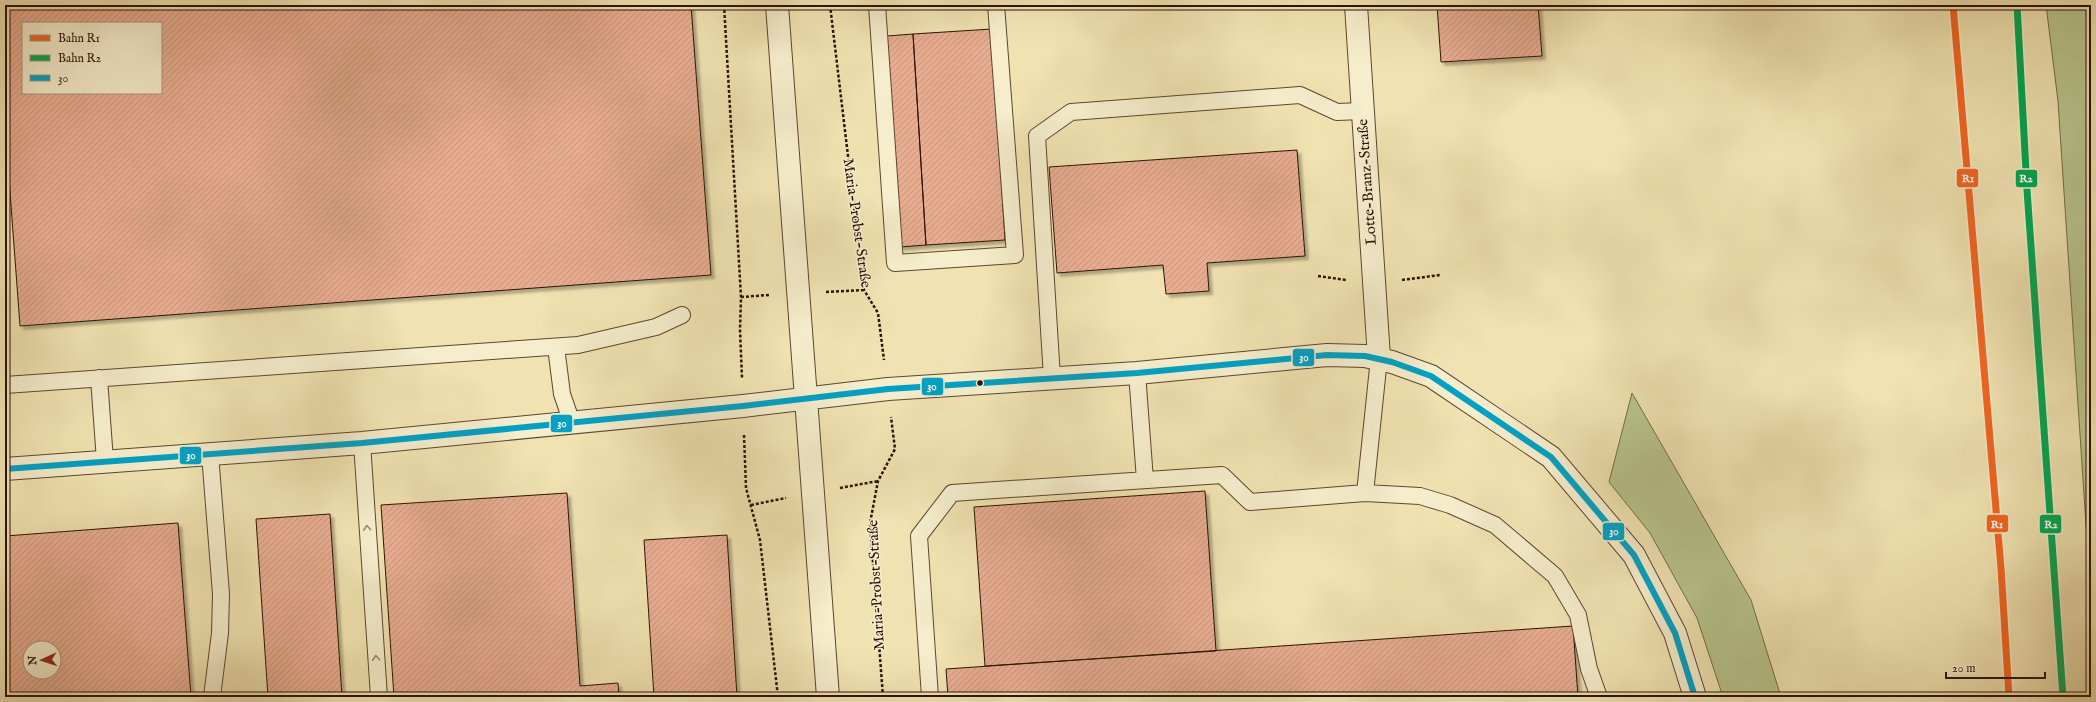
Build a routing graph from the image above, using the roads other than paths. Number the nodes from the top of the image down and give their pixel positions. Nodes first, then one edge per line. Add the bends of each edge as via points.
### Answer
1 (777, 5) edge
2 (877, 5) edge
3 (996, 5) edge
4 (1356, 5) edge
5 (1362, 111) junction
6 (682, 315) dead end
7 (556, 347) junction
8 (1379, 358) junction
9 (1138, 373) junction
10 (99, 378) junction
11 (1052, 378) junction
12 (5, 385) edge
13 (806, 398) junction
14 (572, 423) junction
15 (362, 443) junction
16 (210, 454) junction
17 (105, 461) junction
18 (5, 468) edge
19 (1145, 480) junction
20 (1365, 493) junction
21 (212, 697) edge
22 (379, 697) edge
23 (828, 697) edge
24 (930, 697) edge
25 (1599, 697) edge
26 (1695, 697) edge

1 - 13 street
2 - 3 lane via 895,263 1015,255
4 - 5 street, Lotte-Branz-Straße
5 - 8 street, Lotte-Branz-Straße
5 - 11 lane via 1337,112 1300,95 1071,112 1037,136
6 - 7 lane via 656,327 578,345
7 - 10 lane
7 - 14 lane via 562,394
8 - 9 street via 1327,355
8 - 20 lane
8 - 26 street via 1430,376 1551,457 1634,555 1675,633
9 - 11 street
9 - 19 lane
10 - 12 lane
10 - 17 lane
11 - 13 street via 888,389
13 - 14 street
13 - 23 street
14 - 15 street
15 - 16 street
22 -> 15 lane
16 - 17 street
16 - 21 lane via 221,594 220,633
17 - 18 street
19 - 20 lane via 1222,474 1250,502
19 - 24 lane via 952,493 919,536
20 - 25 lane via 1420,496 1450,505 1495,525 1555,576 1578,615 1589,669

